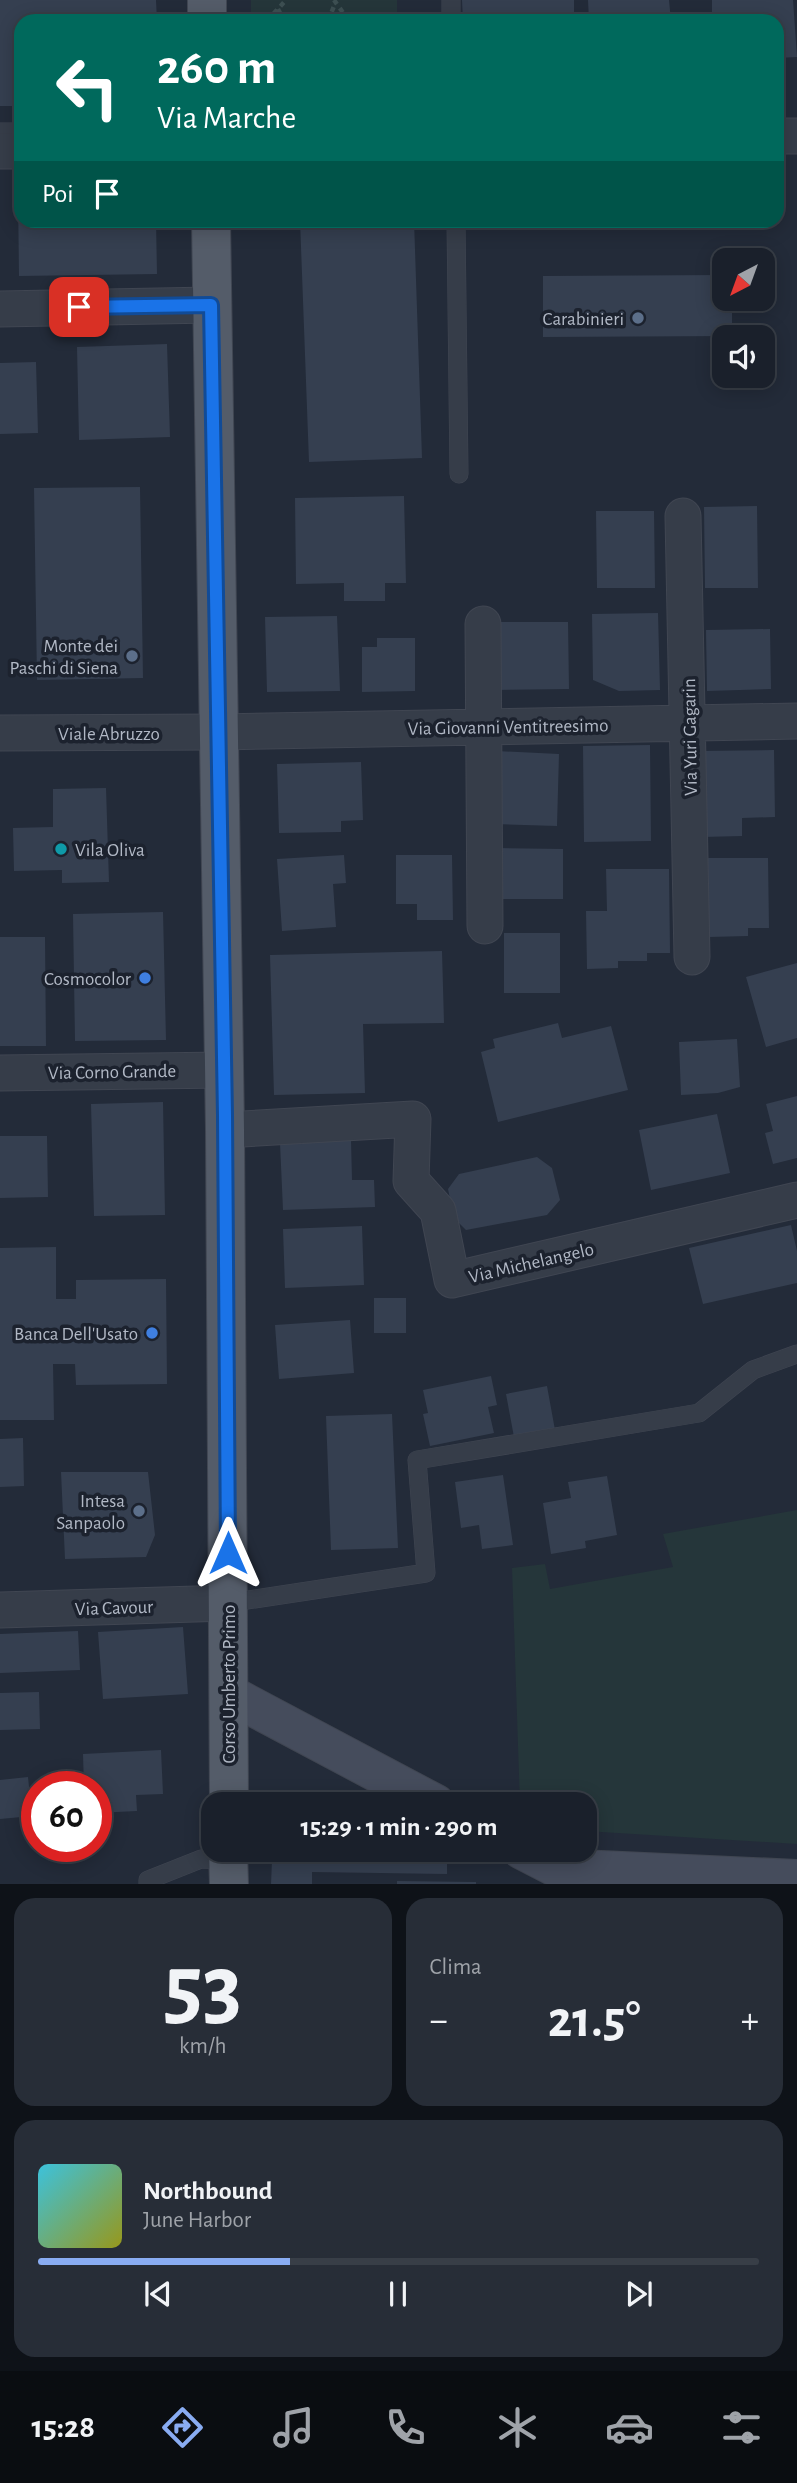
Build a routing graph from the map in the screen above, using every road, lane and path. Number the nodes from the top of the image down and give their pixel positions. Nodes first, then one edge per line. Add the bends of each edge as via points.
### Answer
1 (286, 0) edge
2 (278, 9) junction
3 (273, 14) edge
4 (280, 14) edge
5 (211, 228) edge
6 (456, 228) edge
7 (211, 305) junction
8 (0, 309) edge
9 (459, 474) dead end
10 (683, 516) dead end
11 (483, 624) dead end
12 (797, 721) edge
13 (689, 722) junction
14 (485, 726) junction
15 (219, 732) junction
16 (0, 733) edge
17 (485, 926) dead end
18 (692, 957) dead end
19 (224, 1070) junction
20 (0, 1073) edge
21 (225, 1130) junction
22 (797, 1200) edge
23 (797, 1354) edge
24 (228, 1603) junction
25 (0, 1610) edge
26 (229, 1694) junction
27 (229, 1792) edge
28 (413, 1792) edge
29 (540, 1862) edge
30 (229, 1865) edge
31 (560, 1876) edge
32 (797, 1879) edge
33 (144, 1883) edge

1 - 2 path
2 - 3 path
2 - 4 path
5 - 7 main road, Corso Umberto Primo
6 - 9 lane
7 - 8 street
7 - 15 main road, Corso Umberto Primo
10 - 13 street, Via Yuri Gagarin
11 - 14 street
12 - 13 street, Via Giovanni Ventitreesimo
13 - 14 street, Via Giovanni Ventitreesimo
13 - 18 street, Via Yuri Gagarin
14 - 15 street, Via Giovanni Ventitreesimo
14 - 17 street
15 - 16 street, Viale Abruzzo
15 - 19 main road, Corso Umberto Primo
19 - 20 street, Via Corno Grande
19 - 21 main road, Corso Umberto Primo
21 - 22 street, Via Michelangelo via 413,1119 411,1181 438,1211 452,1280
21 - 24 main road, Corso Umberto Primo
23 - 24 lane via 753,1370 699,1413 417,1461 426,1573
24 - 25 street, Via Cavour
24 - 26 main road, Corso Umberto Primo
26 - 27 main road, Corso Umberto Primo
26 - 28 street
29 - 31 street
30 - 33 lane via 201,1859
31 - 32 street

